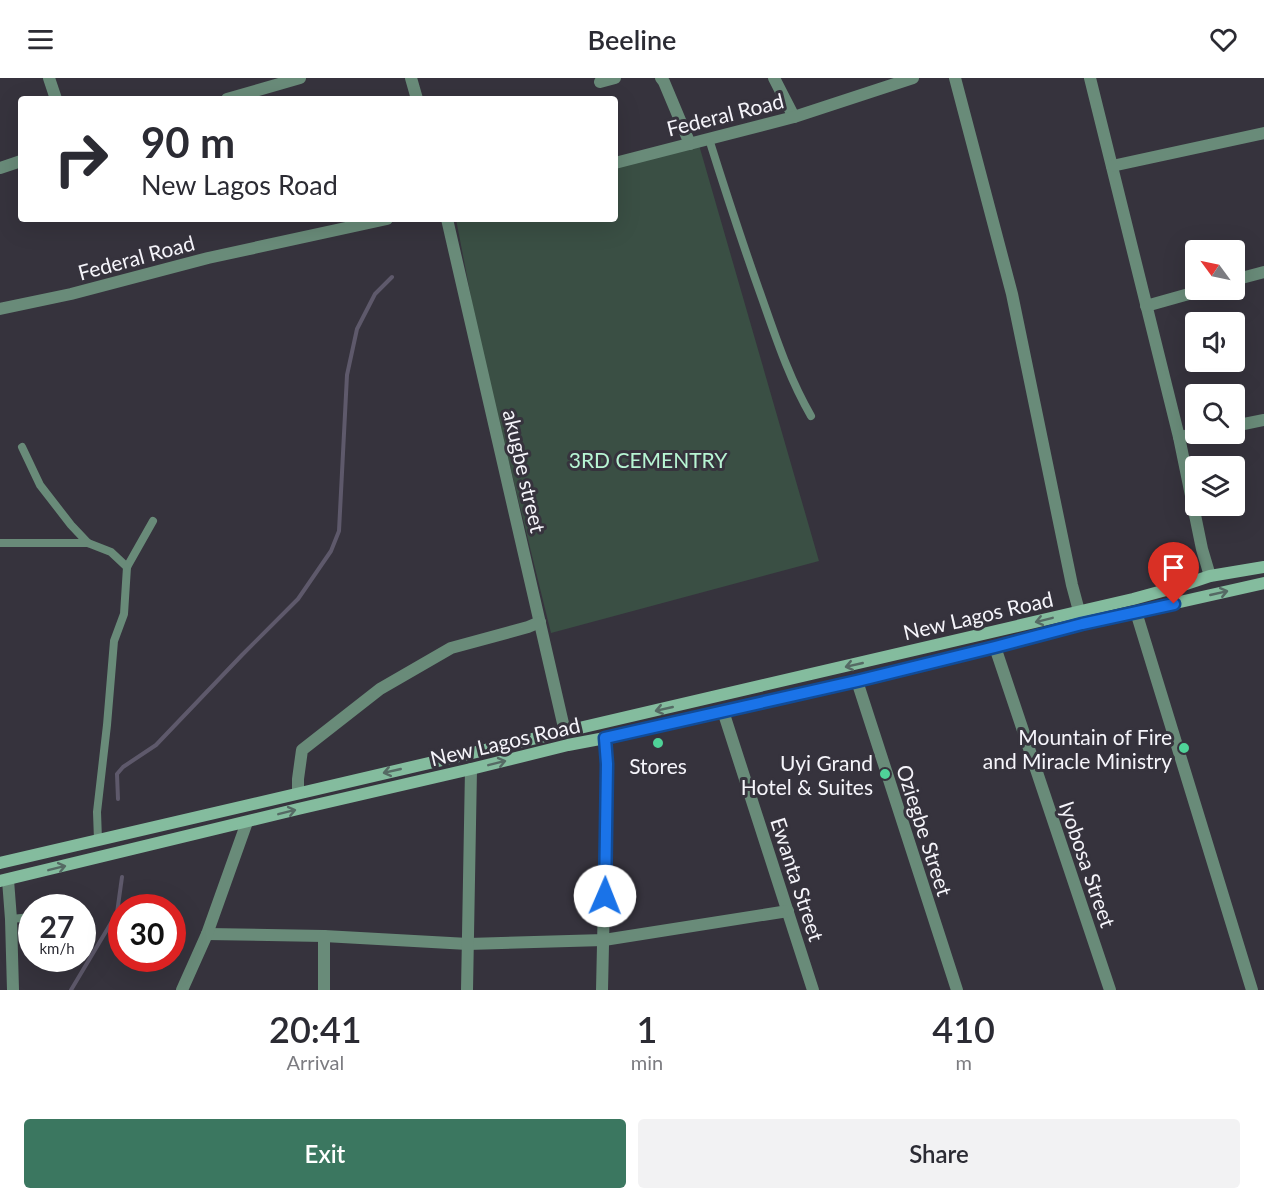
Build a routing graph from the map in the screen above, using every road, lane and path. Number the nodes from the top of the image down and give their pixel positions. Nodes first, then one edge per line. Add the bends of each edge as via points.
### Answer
1 (49, 78) edge
2 (300, 78) edge
3 (411, 78) edge
4 (615, 78) edge
5 (661, 78) edge
6 (774, 78) edge
7 (913, 78) edge
8 (955, 78) edge
9 (1090, 78) edge
10 (272, 82) edge
11 (600, 82) dead end
12 (55, 96) edge
13 (235, 96) edge
14 (416, 96) edge
15 (794, 117) junction
16 (1264, 133) edge
17 (709, 139) junction
18 (690, 144) junction
19 (18, 162) edge
20 (618, 162) edge
21 (1112, 166) junction
22 (0, 168) edge
23 (373, 222) edge
24 (448, 222) edge
25 (1264, 272) edge
26 (1245, 277) edge
27 (1185, 295) edge
28 (1146, 306) junction
29 (0, 309) edge
30 (811, 416) dead end
31 (1264, 420) edge
32 (1245, 424) edge
33 (1185, 436) edge
34 (1179, 437) junction
35 (22, 447) dead end
36 (153, 521) dead end
37 (1, 542) edge
38 (88, 543) junction
39 (127, 567) junction
40 (1264, 567) edge
41 (1210, 576) junction
42 (1264, 583) edge
43 (1079, 611) junction
44 (1136, 612) junction
45 (540, 622) junction
46 (995, 647) junction
47 (857, 681) junction
48 (723, 711) junction
49 (565, 732) junction
50 (605, 738) junction
51 (471, 769) junction
52 (298, 793) junction
53 (247, 822) junction
54 (98, 840) junction
55 (0, 863) edge
56 (4, 880) edge
57 (788, 910) junction
58 (18, 918) edge
59 (11, 919) junction
60 (207, 934) junction
61 (324, 936) junction
62 (604, 940) junction
63 (468, 944) junction
64 (14, 990) edge
65 (182, 990) edge
66 (324, 990) edge
67 (467, 990) edge
68 (602, 990) edge
69 (813, 990) edge
70 (957, 990) edge
71 (1110, 990) edge
72 (1252, 990) edge

1 - 12 street
2 - 10 street
3 - 14 street
4 - 11 street
5 - 18 street
6 - 15 street
7 - 15 street, Federal Road
8 - 43 street via 1012,294
9 - 21 street
10 - 13 street
15 - 17 street, Federal Road
16 - 21 street
17 - 18 street, Federal Road
17 - 30 lane via 782,356
18 - 20 street, Federal Road
19 - 22 street
21 - 28 street
23 - 29 street, Federal Road
24 - 45 street, akugbe street
25 - 26 street
27 - 28 street
28 - 34 street
31 - 32 street
33 - 34 street
34 - 41 street
35 - 38 lane via 40,485
36 - 39 lane
37 - 38 lane
38 - 39 lane via 111,552
39 - 54 lane via 124,614 114,641 97,812
40 - 41 main road, New Lagos Road
41 - 43 main road, New Lagos Road via 1178,588
44 -> 42 main road, New Lagos Road
43 -> 49 main road, New Lagos Road
44 - 46 main road, New Lagos Road
44 - 72 street
45 - 49 street, akugbe street
45 - 52 street via 451,648 380,689 302,750
46 - 47 main road, New Lagos Road
46 - 71 street, Iyobosa Street
47 - 48 main road, New Lagos Road
47 - 70 street, Oziegbe Street
48 - 50 main road, New Lagos Road
48 - 57 street, Ewanta Street
49 -> 52 main road, New Lagos Road
51 -> 50 main road, New Lagos Road
50 - 62 street
53 -> 51 main road, New Lagos Road
51 - 63 street
52 - 54 main road, New Lagos Road
56 -> 53 main road, New Lagos Road
53 - 60 street
54 - 55 main road, New Lagos Road
56 - 59 street
57 - 62 street
57 - 69 street, Ewanta Street
58 - 59 lane
59 - 64 street
60 - 61 street
60 - 65 street
61 - 63 street
61 - 66 street
62 - 63 street
62 - 68 street
63 - 67 street

